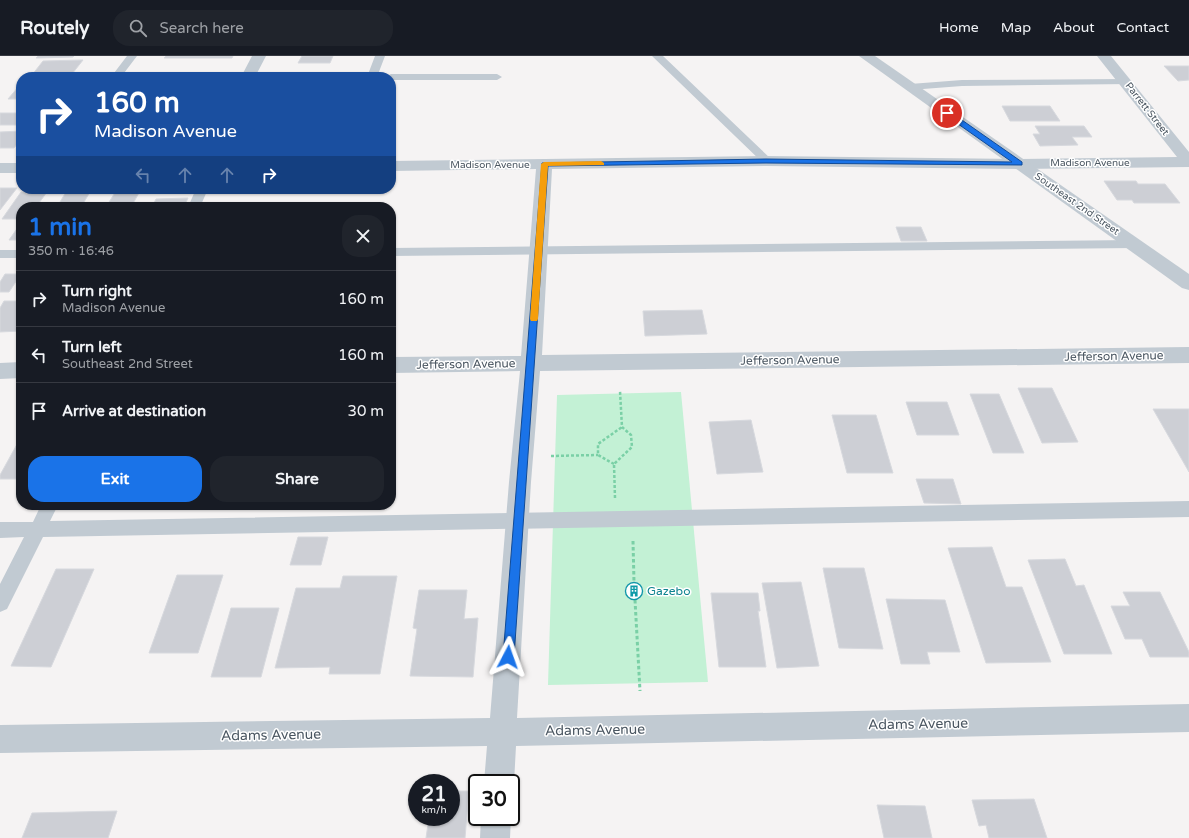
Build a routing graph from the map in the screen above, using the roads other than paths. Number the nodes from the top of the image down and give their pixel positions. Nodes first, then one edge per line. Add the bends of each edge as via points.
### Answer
1 (132, 56) edge
2 (259, 56) edge
3 (380, 56) edge
4 (657, 56) edge
5 (866, 56) edge
6 (1104, 56) edge
7 (120, 72) edge
8 (251, 72) edge
9 (374, 72) edge
10 (396, 77) edge
11 (497, 77) dead end
12 (1126, 82) junction
13 (910, 87) junction
14 (766, 161) junction
15 (1189, 162) edge
16 (544, 164) junction
17 (1020, 164) junction
18 (396, 166) edge
19 (0, 168) edge
20 (16, 168) edge
21 (1134, 244) junction
22 (539, 250) junction
23 (396, 252) edge
24 (0, 254) edge
25 (16, 254) edge
26 (1189, 283) edge
27 (1189, 356) edge
28 (531, 363) junction
29 (396, 365) edge
30 (16, 370) edge
31 (0, 371) edge
32 (48, 510) edge
33 (1189, 510) edge
34 (518, 522) junction
35 (0, 530) edge
36 (38, 530) junction
37 (0, 603) edge
38 (1189, 718) edge
39 (503, 732) junction
40 (0, 739) edge
41 (500, 774) edge
42 (496, 826) edge
43 (495, 838) edge

1 - 7 lane
2 - 8 street
3 - 9 lane
4 - 14 lane
5 - 13 street, Southeast 2nd Street
6 - 12 street, Parrett Street
10 - 11 lane
12 - 13 lane via 962,82
12 - 15 street, Parrett Street
13 - 17 street, Southeast 2nd Street
14 - 16 street, Madison Avenue
14 - 17 street, Madison Avenue
15 - 17 street, Madison Avenue
16 - 18 street, Madison Avenue
16 - 22 street
17 - 21 street, Southeast 2nd Street
19 - 20 street
21 - 22 lane
21 - 26 street, Southeast 2nd Street
22 - 23 lane
22 - 28 street
24 - 25 lane
27 - 28 street, Jefferson Avenue
28 - 29 street, Jefferson Avenue
28 - 34 street
30 - 31 street
32 - 36 lane
33 - 34 lane
34 - 36 lane
34 - 39 street
35 - 36 lane
36 - 37 lane
38 - 39 street, Adams Avenue
39 - 40 street, Adams Avenue
39 - 41 street
42 - 43 street

